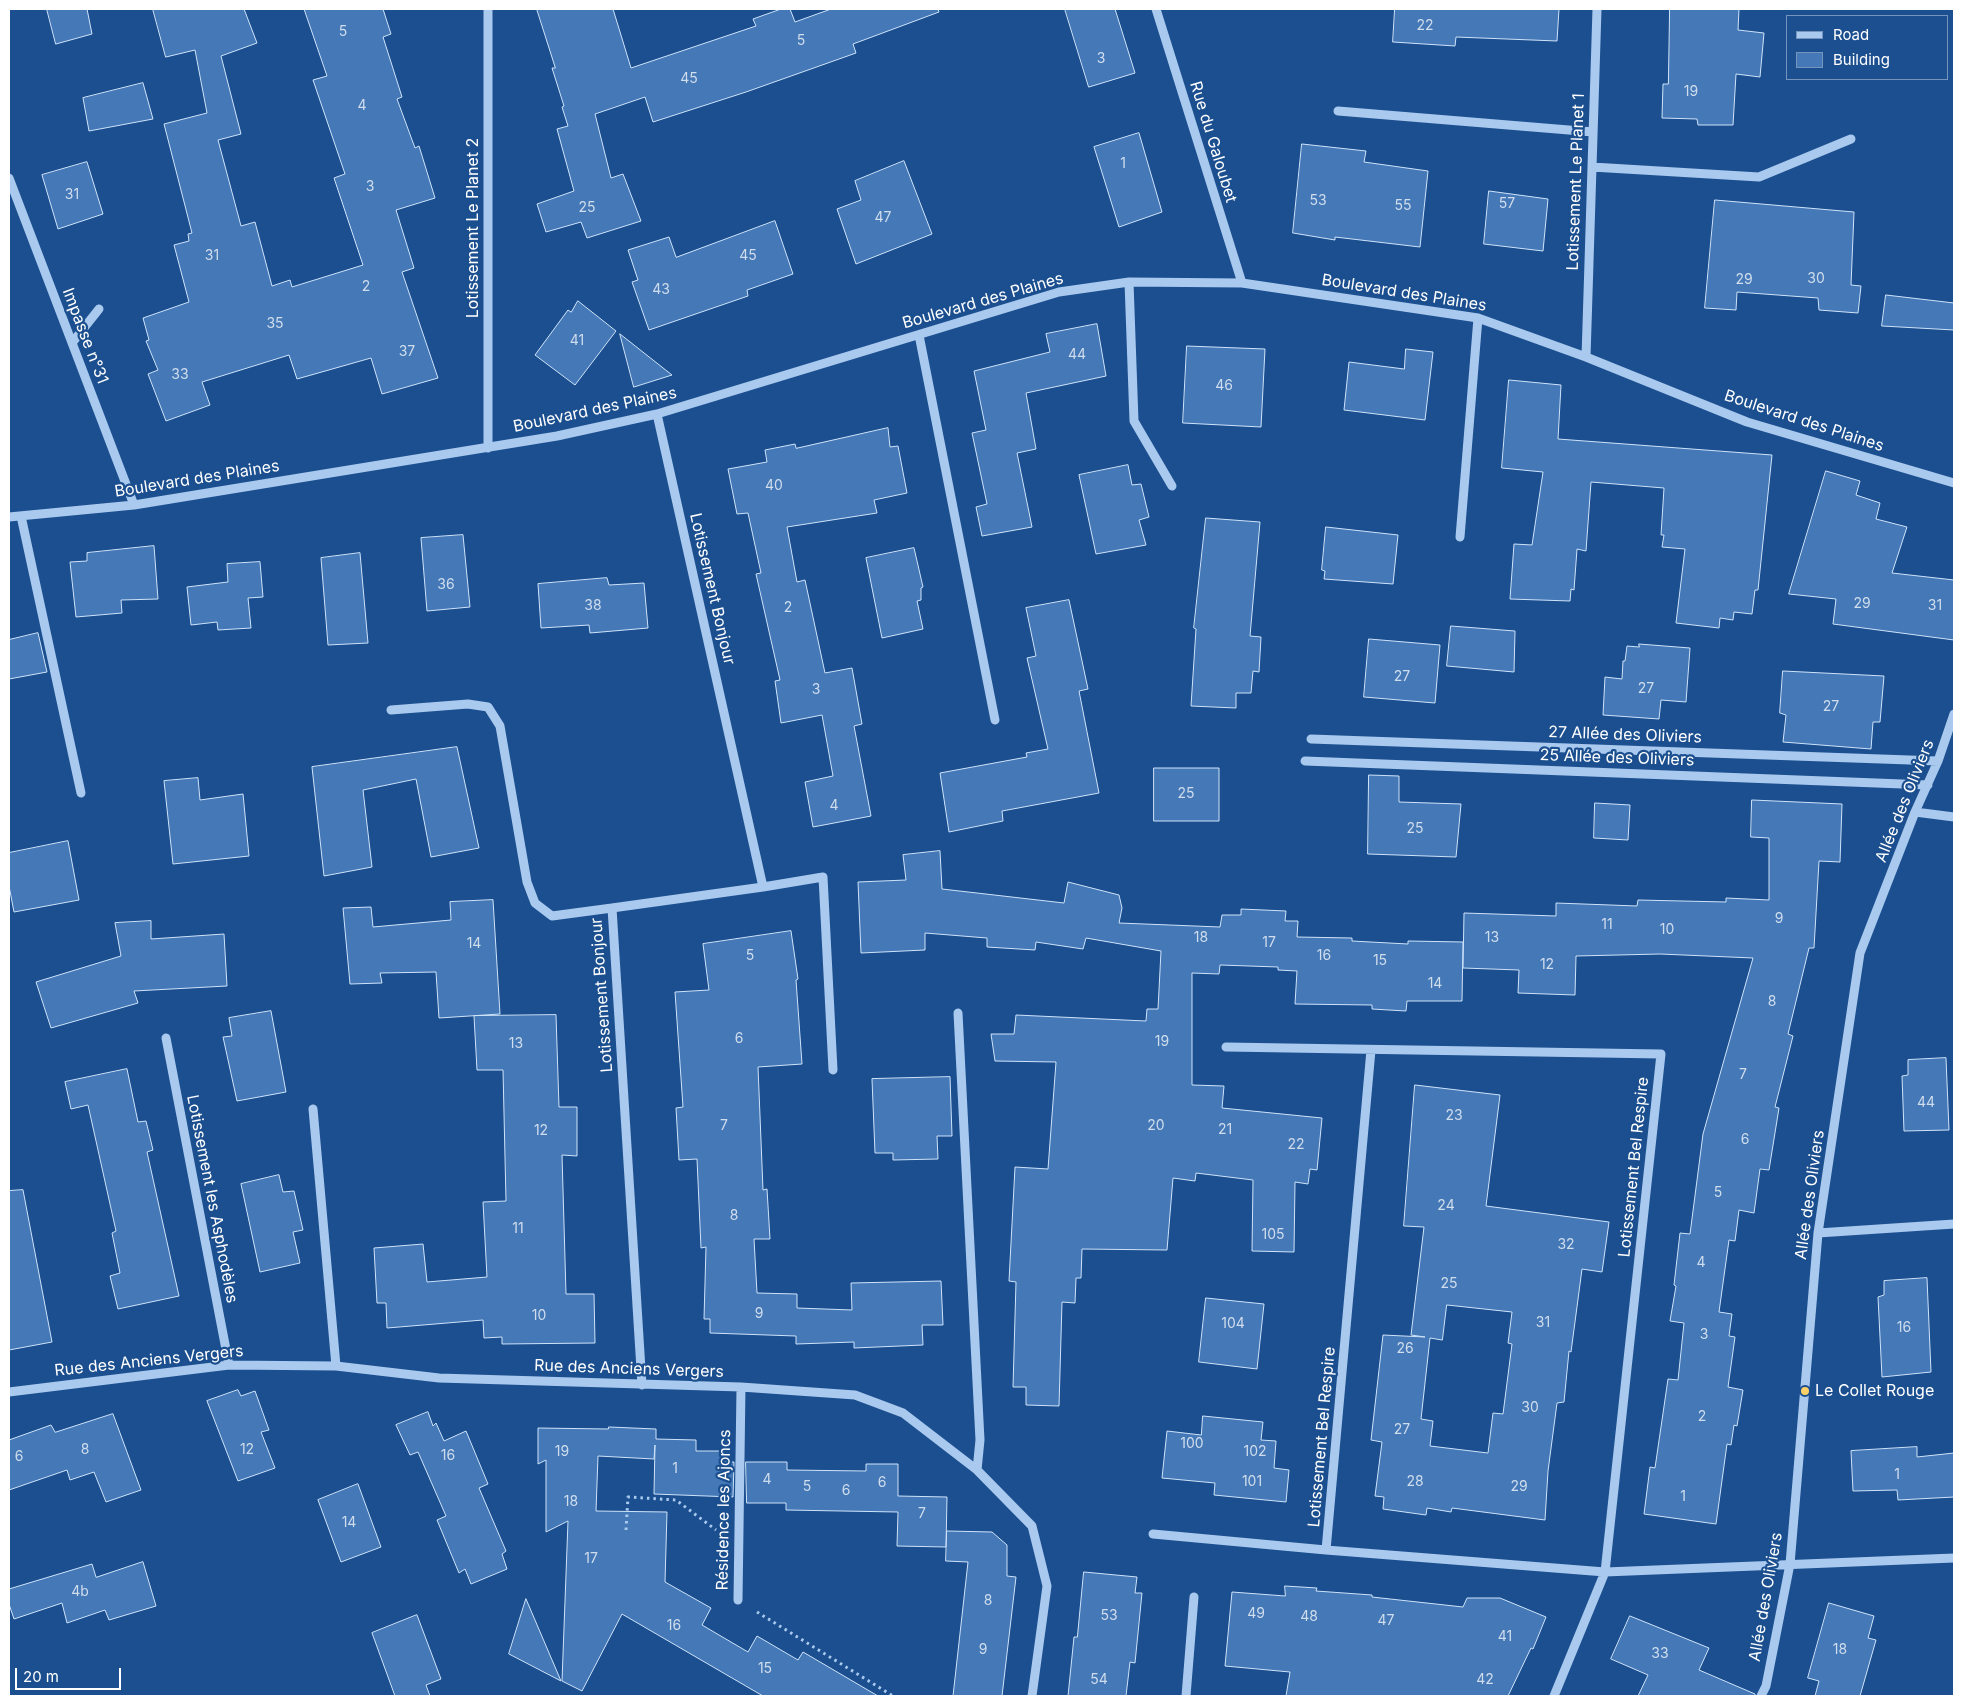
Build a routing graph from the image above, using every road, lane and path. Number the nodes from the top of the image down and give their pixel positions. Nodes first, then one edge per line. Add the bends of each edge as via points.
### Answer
1 (488, 9) edge
2 (1156, 9) edge
3 (1597, 9) edge
4 (1338, 110) dead end
5 (1593, 132) junction
6 (1851, 139) dead end
7 (1592, 167) junction
8 (9, 178) edge
9 (1129, 282) junction
10 (1242, 284) junction
11 (99, 310) dead end
12 (1478, 318) junction
13 (919, 335) junction
14 (72, 343) junction
15 (1586, 357) junction
16 (657, 414) junction
17 (488, 448) junction
18 (1954, 483) edge
19 (1172, 486) dead end
20 (134, 505) junction
21 (21, 516) junction
22 (9, 518) edge
23 (1460, 537) dead end
24 (390, 710) dead end
25 (1954, 714) edge
26 (995, 720) dead end
27 (1311, 739) dead end
28 (1305, 761) dead end
29 (1938, 761) junction
30 (1928, 785) junction
31 (82, 793) dead end
32 (1915, 812) junction
33 (1954, 816) edge
34 (763, 887) junction
35 (612, 908) junction
36 (958, 1013) dead end
37 (166, 1038) dead end
38 (1226, 1047) dead end
39 (1371, 1050) junction
40 (833, 1070) dead end
41 (313, 1109) dead end
42 (1954, 1224) edge
43 (1818, 1233) junction
44 (229, 1365) junction
45 (336, 1366) junction
46 (642, 1386) junction
47 (741, 1387) junction
48 (9, 1392) edge
49 (977, 1470) junction
50 (626, 1530) dead end
51 (1153, 1534) dead end
52 (738, 1546) junction
53 (1326, 1550) junction
54 (1954, 1558) edge
55 (1790, 1564) junction
56 (1605, 1572) junction
57 (1194, 1597) dead end
58 (738, 1600) joint
59 (892, 1696) edge
60 (1032, 1696) edge
61 (1186, 1696) edge
62 (1554, 1696) edge
63 (1761, 1696) edge

1 - 17 street, Lotissement Le Planet 2
2 - 10 street, Rue du Galoubet
3 - 5 street, Lotissement Le Planet 1
4 - 5 street
5 - 7 street, Lotissement Le Planet 1
6 - 7 street via 1759,178
7 - 15 street, Lotissement Le Planet 1
8 - 14 street, Impasse n°31
9 - 10 street, Boulevard des Plaines
9 - 13 street, Boulevard des Plaines via 1059,292
9 - 19 street via 1134,421
10 - 12 street, Boulevard des Plaines
11 - 14 street
12 - 15 street, Boulevard des Plaines
12 - 23 street
13 - 16 street, Boulevard des Plaines
13 - 26 street
14 - 20 street, Impasse n°31
15 - 18 street, Boulevard des Plaines via 1747,422
16 - 17 street, Boulevard des Plaines
16 - 34 street, Lotissement Bonjour
17 - 20 street, Boulevard des Plaines
20 - 21 street, Boulevard des Plaines
21 - 22 street, Boulevard des Plaines
21 - 31 street
24 - 35 street via 468,704 488,708 500,726 527,882 535,904 552,916
25 - 29 street, Allée des Oliviers
27 - 29 street, 27 Allée des Oliviers
28 - 30 street, 25 Allée des Oliviers
29 - 30 street, Allée des Oliviers
30 - 32 street, Allée des Oliviers
32 - 33 street
32 - 43 street, Allée des Oliviers via 1860,953
34 - 35 street, Lotissement Bonjour
34 - 40 street via 823,877
35 - 46 street, Lotissement Bonjour
36 - 49 street via 980,1440
37 - 44 street, Lotissement les Asphodèles
38 - 39 street, Lotissement Bel Respire
39 - 53 street, Lotissement Bel Respire
39 - 56 street, Lotissement Bel Respire via 1662,1054
41 - 45 street
42 - 43 street
43 - 55 street, Allée des Oliviers
44 - 45 street, Rue des Anciens Vergers
44 - 48 street, Rue des Anciens Vergers
45 - 46 street, Rue des Anciens Vergers via 439,1378
46 - 47 street, Rue des Anciens Vergers
47 - 49 street, Rue des Anciens Vergers via 855,1395 902,1413
47 - 52 street, Résidence les Ajoncs
49 - 60 street, Rue des Anciens Vergers via 1032,1526 1047,1586
50 - 52 path via 628,1497 676,1500
51 - 53 street
52 - 58 street, Résidence les Ajoncs
53 - 56 street, Lotissement Bel Respire
54 - 55 street, Lotissement Bel Respire
55 - 56 street, Lotissement Bel Respire
55 - 63 street, Allée des Oliviers via 1766,1686
56 - 62 street, Lotissement Bel Respire
57 - 61 street
58 - 59 path, Résidence les Ajoncs

